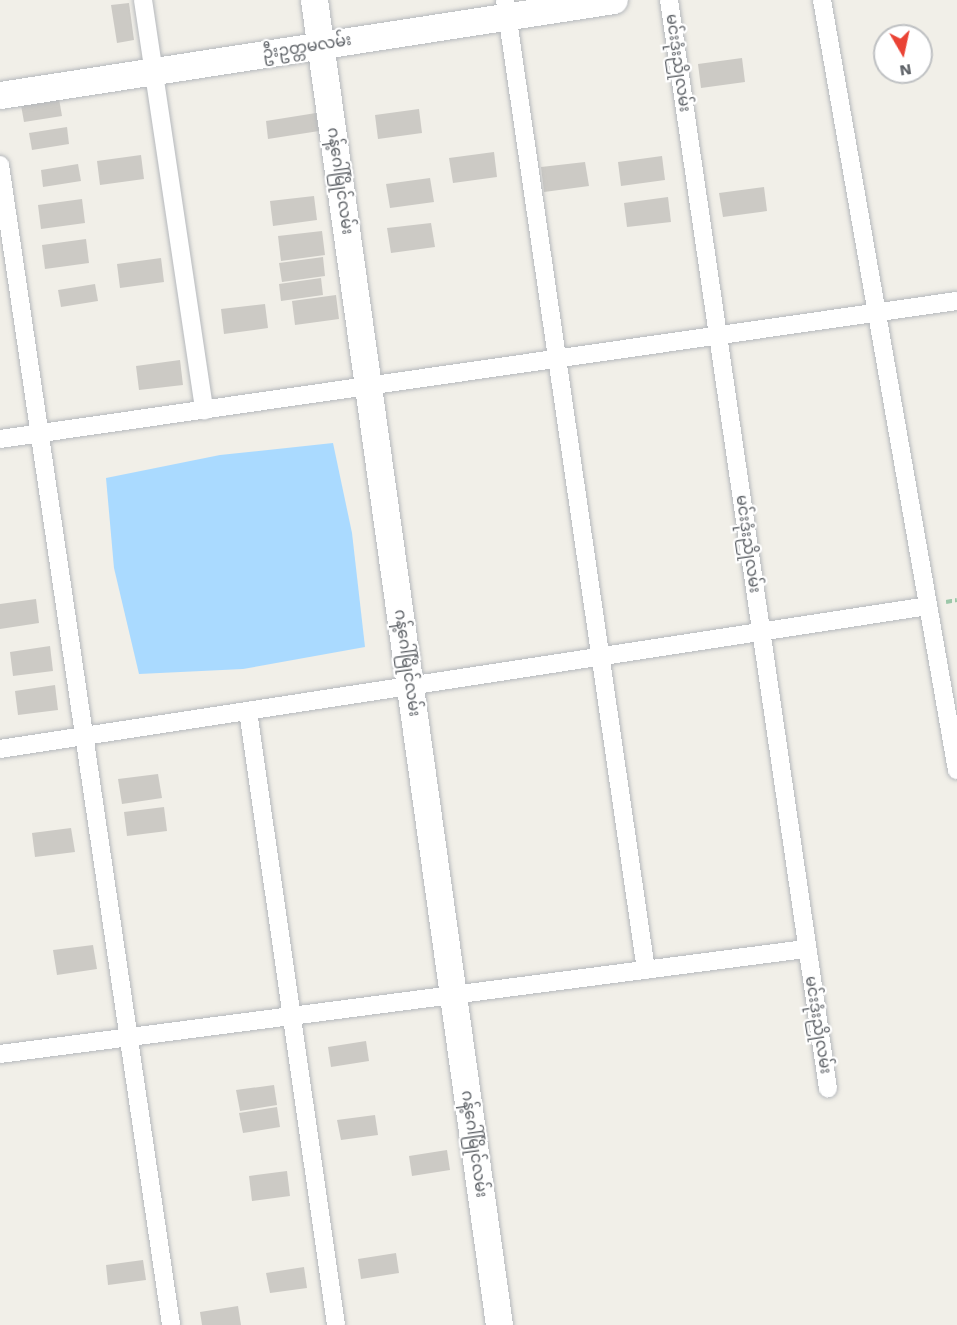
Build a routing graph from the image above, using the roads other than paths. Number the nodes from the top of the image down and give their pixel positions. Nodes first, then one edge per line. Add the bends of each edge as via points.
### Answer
1 (143, 0) edge
2 (314, 0) edge
3 (614, 0) edge
4 (669, 0) edge
5 (822, 0) edge
6 (506, 8) edge
7 (321, 45) junction
8 (153, 71) junction
9 (0, 95) edge
10 (0, 165) edge
11 (957, 301) edge
12 (877, 313) junction
13 (718, 336) junction
14 (557, 359) junction
15 (368, 386) junction
16 (204, 410) junction
17 (40, 433) junction
18 (0, 439) edge
19 (928, 606) junction
20 (761, 632) junction
21 (600, 656) junction
22 (410, 686) junction
23 (248, 711) junction
24 (84, 736) junction
25 (0, 749) edge
26 (957, 770) edge
27 (805, 949) junction
28 (646, 970) junction
29 (453, 995) junction
30 (291, 1016) junction
31 (129, 1037) junction
32 (0, 1054) edge
33 (828, 1088) dead end
34 (171, 1325) edge
35 (336, 1325) edge
36 (499, 1325) edge

1 - 8 street
2 - 7 street, ဂန့်ဂေါ်မြိုင်လမ်း
3 - 6 street, ဦးဥတ္တမလမ်း
4 - 13 street, မင်းဒုံးညိုလမ်း
5 - 12 street
6 - 7 street, ဦးဥတ္တမလမ်း
6 - 14 street
7 - 8 street, ဦးဥတ္တမလမ်း
7 - 15 street, ဂန့်ဂေါ်မြိုင်လမ်း
8 - 9 street, ဦးဥတ္တမလမ်း
8 - 16 street
10 - 17 street
11 - 12 street
12 - 13 street
12 - 19 street
13 - 14 street
13 - 20 street, မင်းဒုံးညိုလမ်း
14 - 15 street
14 - 21 street
15 - 16 street
15 - 22 street, ဂန့်ဂေါ်မြိုင်လမ်း
16 - 17 street
17 - 18 street
17 - 24 street
19 - 20 street
19 - 26 street
20 - 21 street
20 - 27 street, မင်းဒုံးညိုလမ်း
21 - 22 street
21 - 28 street
22 - 23 street
22 - 29 street, ဂန့်ဂေါ်မြိုင်လမ်း
23 - 24 street
23 - 30 street
24 - 25 street
24 - 31 street
27 - 28 street
27 - 33 street, မင်းဒုံးညိုလမ်း
28 - 29 street
29 - 30 street
29 - 36 street, ဂန့်ဂေါ်မြိုင်လမ်း
30 - 31 street
30 - 35 street
31 - 32 street
31 - 34 street

